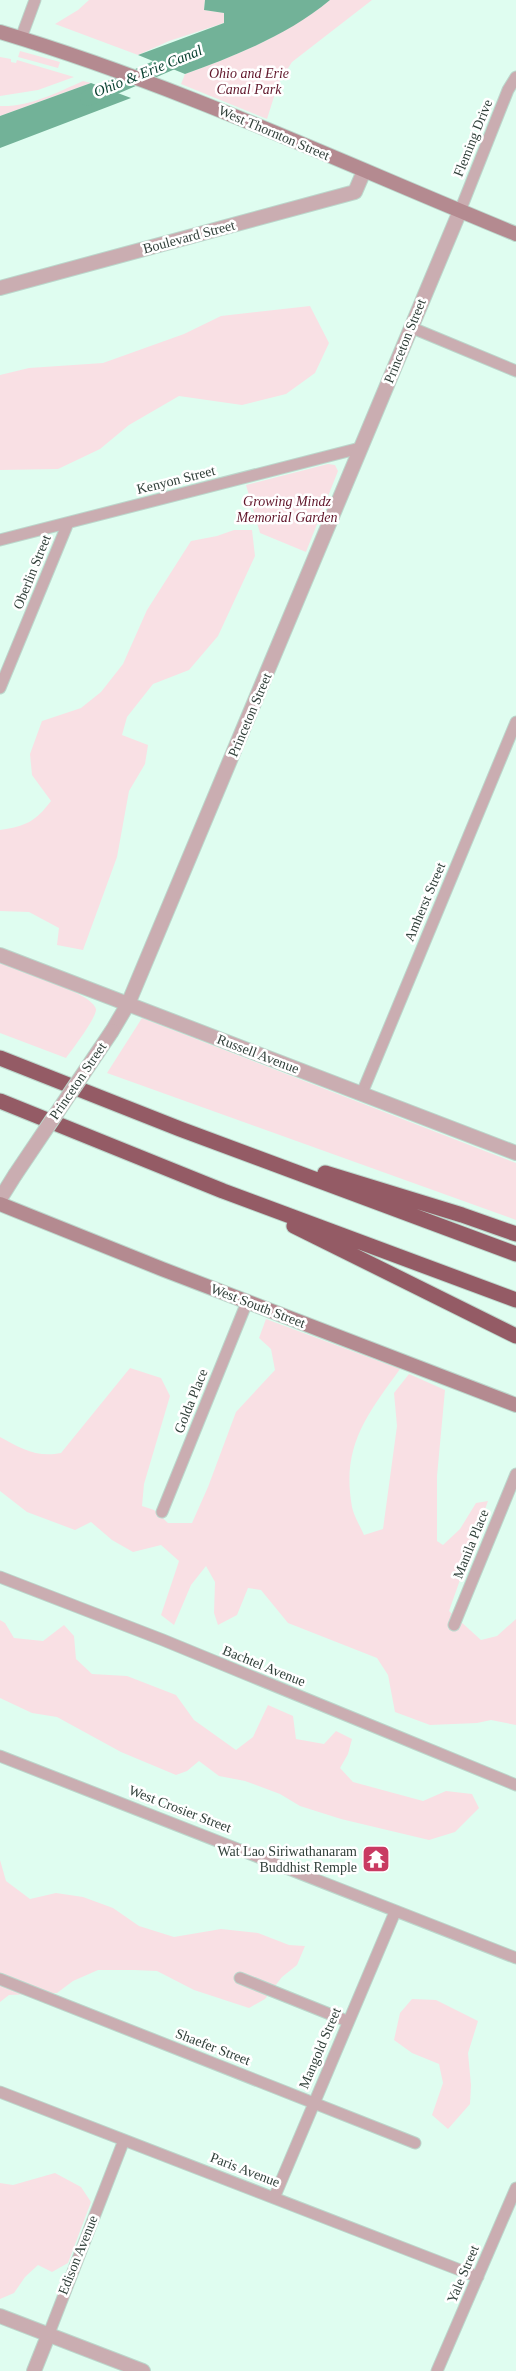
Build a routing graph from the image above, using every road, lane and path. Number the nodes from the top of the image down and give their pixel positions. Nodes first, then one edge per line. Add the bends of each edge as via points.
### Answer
1 (35, 0) edge
2 (0, 32) edge
3 (21, 38) junction
4 (516, 78) edge
5 (364, 171) junction
6 (460, 211) junction
7 (516, 234) edge
8 (0, 288) edge
9 (410, 327) junction
10 (516, 371) edge
11 (360, 448) junction
12 (68, 523) junction
13 (0, 540) edge
14 (0, 688) edge
15 (516, 722) edge
16 (0, 955) edge
17 (128, 1004) junction
18 (0, 1056) edge
19 (362, 1093) junction
20 (0, 1102) edge
21 (180, 1129) junction
22 (516, 1153) edge
23 (223, 1191) junction
24 (0, 1198) edge
25 (0, 1204) edge
26 (516, 1234) edge
27 (516, 1254) edge
28 (516, 1300) edge
29 (247, 1302) junction
30 (516, 1336) edge
31 (516, 1405) edge
32 (516, 1474) edge
33 (162, 1512) dead end
34 (0, 1577) edge
35 (454, 1625) dead end
36 (0, 1756) edge
37 (516, 1785) edge
38 (395, 1912) junction
39 (516, 1958) edge
40 (240, 1978) dead end
41 (0, 1979) edge
42 (348, 2022) junction
43 (0, 2092) edge
44 (313, 2103) junction
45 (124, 2140) junction
46 (415, 2143) dead end
47 (516, 2188) edge
48 (274, 2198) junction
49 (478, 2276) junction
50 (0, 2316) edge
51 (48, 2336) junction
52 (34, 2371) edge
53 (143, 2371) edge
54 (437, 2371) edge

1 - 3 street
2 - 3 main road, West Thornton Street
3 - 5 main road, West Thornton Street via 206,105
4 - 6 street, Fleming Drive via 508,90
5 - 6 main road, West Thornton Street
5 - 8 street, Boulevard Street via 355,192
6 - 7 main road, West Thornton Street
6 - 9 street, Princeton Street
9 - 10 street
9 - 11 street, Princeton Street
11 - 12 street, Kenyon Street
11 - 17 street, Princeton Street
12 - 13 street, Kenyon Street
12 - 14 street, Oberlin Street
15 - 19 street, Amherst Street
16 - 17 street, Russell Avenue
17 - 19 street, Russell Avenue
17 - 24 street, Princeton Street, bridge
18 - 21 highway
19 - 22 street, Russell Avenue
20 - 23 highway
21 - 26 highway
21 - 27 highway
23 - 28 highway
23 - 30 highway
25 - 29 main road, West South Street
29 - 31 main road, West South Street
29 - 33 street, Golda Place
32 - 35 street, Manila Place
34 - 37 street, Bachtel Avenue via 163,1640
36 - 38 street, West Crosier Street via 268,1859
38 - 39 street, West Crosier Street
38 - 42 street, Mangold Street
40 - 42 street
41 - 44 street, Shaefer Street
42 - 44 street, Mangold Street
43 - 45 street, Paris Avenue
44 - 46 street, Shaefer Street
44 - 48 street, Mangold Street
45 - 48 street, Paris Avenue
45 - 51 street, Edison Avenue
47 - 49 street, Yale Street
48 - 49 street, Paris Avenue
49 - 54 street, Yale Street
50 - 51 street
51 - 52 street, Edison Avenue
51 - 53 street

